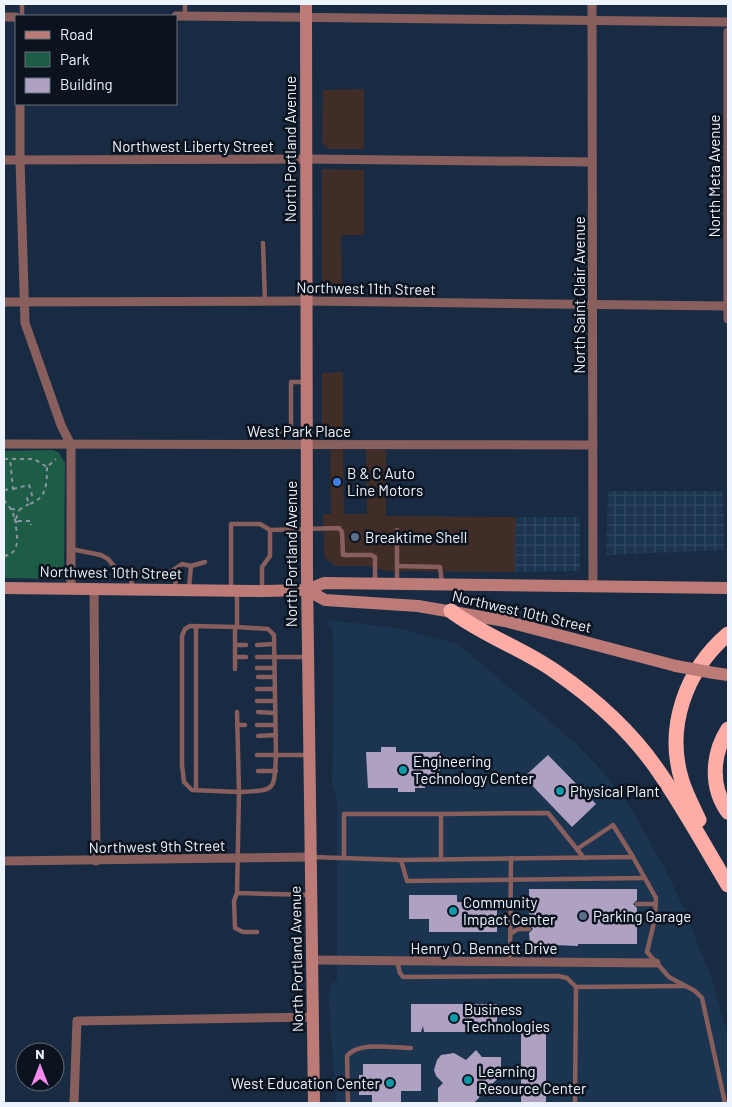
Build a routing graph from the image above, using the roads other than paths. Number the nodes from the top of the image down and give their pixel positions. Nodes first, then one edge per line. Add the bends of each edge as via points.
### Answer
1 (185, 4) edge
2 (592, 4) edge
3 (306, 10) edge
4 (181, 16) edge
5 (592, 21) junction
6 (728, 22) edge
7 (728, 32) edge
8 (20, 105) edge
9 (307, 159) junction
10 (4, 160) edge
11 (20, 160) junction
12 (592, 162) junction
13 (728, 164) edge
14 (263, 243) dead end
15 (4, 302) edge
16 (25, 302) junction
17 (265, 302) junction
18 (307, 302) junction
19 (592, 304) junction
20 (728, 306) edge
21 (728, 319) edge
22 (307, 382) junction
23 (291, 423) junction
24 (306, 423) junction
25 (4, 444) edge
26 (72, 445) junction
27 (278, 445) junction
28 (306, 445) junction
29 (593, 445) junction
30 (307, 528) junction
31 (270, 530) junction
32 (397, 530) dead end
33 (71, 549) junction
34 (205, 562) dead end
35 (191, 566) junction
36 (397, 566) junction
37 (170, 572) junction
38 (131, 573) junction
39 (375, 584) junction
40 (397, 584) junction
41 (442, 584) junction
42 (593, 586) junction
43 (4, 588) edge
44 (71, 588) junction
45 (94, 588) junction
46 (132, 588) junction
47 (728, 588) edge
48 (176, 590) junction
49 (190, 590) junction
50 (307, 590) junction
51 (234, 591) junction
52 (262, 591) junction
53 (451, 611) junction
54 (196, 627) junction
55 (236, 627) junction
56 (728, 634) edge
57 (274, 644) junction
58 (235, 645) junction
59 (246, 645) dead end
60 (258, 645) dead end
61 (235, 657) junction
62 (246, 657) dead end
63 (258, 657) dead end
64 (274, 657) junction
65 (308, 657) junction
66 (257, 668) dead end
67 (274, 668) junction
68 (235, 669) dead end
69 (728, 675) edge
70 (258, 677) dead end
71 (274, 677) junction
72 (257, 689) dead end
73 (275, 689) junction
74 (257, 701) dead end
75 (275, 701) junction
76 (237, 712) dead end
77 (258, 712) dead end
78 (275, 713) junction
79 (237, 725) junction
80 (245, 725) dead end
81 (257, 725) dead end
82 (275, 725) junction
83 (728, 729) edge
84 (276, 735) junction
85 (237, 736) junction
86 (244, 736) dead end
87 (258, 736) dead end
88 (238, 755) junction
89 (244, 755) dead end
90 (257, 755) dead end
91 (276, 755) junction
92 (309, 755) junction
93 (238, 771) junction
94 (244, 771) dead end
95 (258, 771) dead end
96 (276, 771) junction
97 (196, 790) junction
98 (238, 792) junction
99 (728, 812) edge
100 (441, 814) junction
101 (577, 849) junction
102 (311, 857) junction
103 (633, 857) junction
104 (238, 858) junction
105 (344, 858) junction
106 (511, 858) junction
107 (584, 858) junction
108 (441, 859) junction
109 (401, 860) junction
110 (4, 861) edge
111 (96, 861) junction
112 (645, 878) junction
113 (728, 879) edge
114 (511, 880) junction
115 (728, 885) edge
116 (237, 893) junction
117 (312, 894) junction
118 (637, 904) dead end
119 (656, 904) junction
120 (529, 928) dead end
121 (257, 932) dead end
122 (510, 934) junction
123 (312, 960) junction
124 (397, 961) junction
125 (510, 962) junction
126 (656, 964) junction
127 (686, 986) junction
128 (576, 987) junction
129 (313, 1017) junction
130 (411, 1048) dead end
131 (74, 1103) edge
132 (314, 1103) edge
133 (348, 1103) edge
134 (575, 1103) edge
135 (725, 1103) edge

1 - 4 lane
2 - 5 street, North Saint Clair Avenue
3 - 4 street
3 - 5 street
3 - 9 main road, North Portland Avenue
5 - 6 street
5 - 12 street, North Saint Clair Avenue
7 - 13 street, North Meta Avenue
8 - 11 street
9 - 11 street, Northwest Liberty Street
9 - 12 street, Northwest Liberty Street
9 - 18 main road, North Portland Avenue
10 - 11 street, Northwest Liberty Street
11 - 16 street
12 - 19 street, North Saint Clair Avenue
13 - 20 street, North Meta Avenue
14 - 17 lane
15 - 16 street, Northwest 11th Street
16 - 17 street, Northwest 11th Street
16 - 26 street via 26,323 61,424
17 - 18 street, Northwest 11th Street
18 - 19 street, Northwest 11th Street
18 - 22 main road, North Portland Avenue
19 - 20 street, Northwest 11th Street
19 - 29 street, North Saint Clair Avenue
20 - 21 street, North Meta Avenue
22 - 23 lane via 291,382
22 - 24 main road, North Portland Avenue
23 - 24 lane
23 - 27 lane via 291,431 278,431
24 - 28 main road, North Portland Avenue
25 - 26 street, West Park Place
26 - 27 street, West Park Place
26 - 33 street
27 - 28 street, West Park Place
28 - 29 street, West Park Place
28 - 30 main road, North Portland Avenue
29 - 42 street, North Saint Clair Avenue
30 - 31 lane
30 - 39 lane via 339,528 343,555 375,557
30 - 50 main road, North Portland Avenue
31 - 51 lane via 260,524 231,524
31 - 52 lane via 270,556 262,567
32 - 36 lane
33 - 38 lane via 101,556 119,572
33 - 44 street
34 - 35 lane
35 - 37 lane via 182,564
35 - 49 lane
36 - 40 lane
36 - 41 lane via 440,567
37 - 38 lane
37 - 48 lane via 175,578
38 - 46 lane
39 - 40 main road, Northwest 10th Street
39 - 50 main road, Northwest 10th Street via 324,583
40 - 41 main road, Northwest 10th Street
41 - 42 main road, Northwest 10th Street
42 - 47 main road, Northwest 10th Street
43 - 44 main road, Northwest 10th Street
44 - 45 main road, Northwest 10th Street
45 - 46 main road, Northwest 10th Street
45 - 111 street
46 - 48 main road, Northwest 10th Street
48 - 49 main road, Northwest 10th Street
49 - 51 main road, Northwest 10th Street
50 - 52 main road, Northwest 10th Street
50 - 53 main road, Northwest 10th Street via 325,600 400,604
50 - 65 main road, North Portland Avenue
51 - 52 main road, Northwest 10th Street
51 - 55 lane
53 - 69 main road, Northwest 10th Street, bridge via 513,623 676,666
53 - 115 highway via 475,628 555,671 611,716 659,771
54 - 55 lane
54 - 97 lane
54 - 97 lane via 185,629 181,660 184,782
55 - 57 lane via 268,629 274,635
55 - 58 lane
56 - 113 highway via 701,662 690,682 677,721 676,742 682,781
57 - 60 lane
57 - 64 lane
58 - 59 lane
58 - 61 lane
61 - 62 lane
61 - 68 lane
63 - 64 lane
64 - 65 lane
64 - 67 lane
65 - 92 main road, North Portland Avenue
66 - 67 lane
67 - 71 lane
70 - 71 lane
71 - 73 lane
72 - 73 lane
73 - 75 lane
74 - 75 lane
75 - 78 lane
76 - 79 lane
77 - 78 lane
78 - 82 lane
79 - 80 lane
79 - 85 lane
81 - 82 lane
82 - 84 lane
83 - 99 highway via 721,740 715,766 719,795
84 - 87 lane
84 - 91 lane
85 - 86 lane
85 - 88 lane
88 - 89 lane
88 - 93 lane
90 - 91 lane
91 - 92 lane
91 - 96 lane
92 - 102 main road, North Portland Avenue
93 - 94 lane
93 - 98 lane
95 - 96 lane
96 - 98 lane via 276,781 271,786 263,790
97 - 98 lane
98 - 104 lane
100 - 101 lane via 548,813
100 - 105 lane via 344,814
100 - 108 lane
101 - 103 lane via 613,825
101 - 107 lane
102 - 104 street, Northwest 9th Street
102 - 105 lane
102 - 117 main road, North Portland Avenue
103 - 107 lane
103 - 112 lane
104 - 111 street, Northwest 9th Street
104 - 116 lane
105 - 109 lane
106 - 107 lane
106 - 108 lane
106 - 114 lane
108 - 109 lane
109 - 114 lane via 407,881
110 - 111 street, Northwest 9th Street
112 - 114 lane
112 - 119 lane
114 - 122 lane
116 - 117 lane
116 - 121 lane via 234,901 235,928 243,932
117 - 123 main road, North Portland Avenue
118 - 119 lane
119 - 126 lane via 647,952
120 - 122 lane
122 - 125 lane
123 - 124 street, Henry O. Bennett Drive
123 - 129 main road, North Portland Avenue
124 - 125 street, Henry O. Bennett Drive
124 - 128 lane via 403,977 558,976 567,978
125 - 126 street, Henry O. Bennett Drive
126 - 127 lane
127 - 128 lane
127 - 135 lane via 702,998
128 - 134 lane
129 - 131 street via 77,1021
129 - 132 main road, North Portland Avenue
130 - 133 lane via 366,1048 351,1052 347,1056

